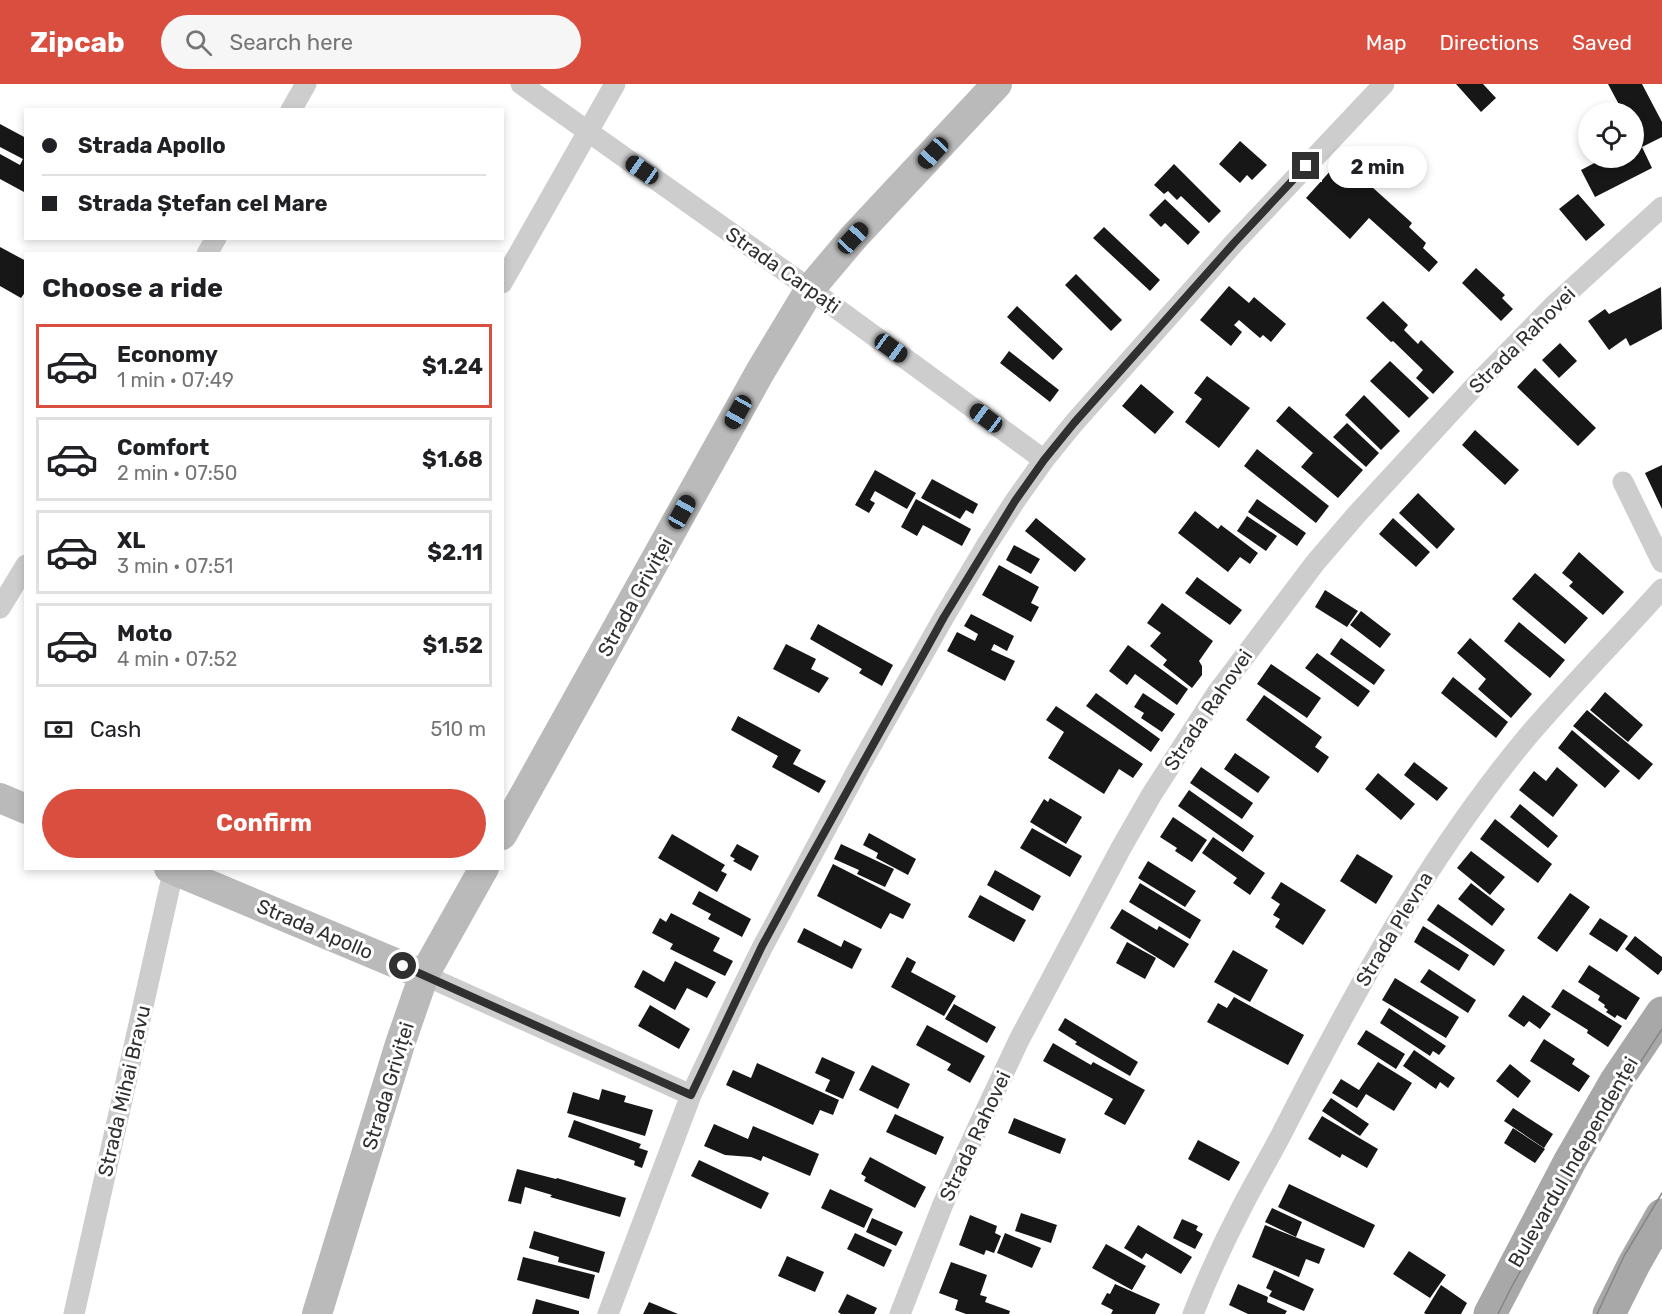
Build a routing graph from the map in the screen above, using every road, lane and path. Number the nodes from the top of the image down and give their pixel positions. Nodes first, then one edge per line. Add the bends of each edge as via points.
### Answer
1 (306, 84) edge
2 (521, 84) edge
3 (615, 84) edge
4 (997, 84) edge
5 (1384, 84) edge
6 (292, 108) edge
7 (587, 132) junction
8 (1662, 207) edge
9 (504, 279) edge
10 (810, 289) junction
11 (1044, 460) junction
12 (1623, 482) dead end
13 (1662, 562) edge
14 (24, 568) edge
15 (1662, 589) edge
16 (0, 608) edge
17 (0, 798) edge
18 (24, 808) edge
19 (504, 831) edge
20 (172, 870) edge
21 (174, 870) edge
22 (483, 870) edge
23 (424, 975) junction
24 (1662, 1013) edge
25 (691, 1095) junction
26 (1662, 1215) edge
27 (74, 1314) edge
28 (317, 1314) edge
29 (609, 1314) edge
30 (900, 1314) edge
31 (1193, 1314) edge
32 (1490, 1314) edge
33 (1609, 1314) edge

1 - 6 street
2 - 7 street, Strada Carpați
3 - 7 street
4 - 10 main road, Strada Griviței
5 - 11 street via 1234,243
7 - 9 street
7 - 10 street, Strada Carpați
8 - 30 street, Strada Rahovei via 1553,306 1365,506 1315,563 1217,693 1116,857 1019,1040 944,1204
10 - 11 street, Strada Carpați
10 - 19 main road, Strada Griviței via 754,382
11 - 25 street via 986,546 865,757 762,946
12 - 13 street
14 - 16 street
15 - 31 street, Strada Plevna via 1528,736 1433,864 1382,946 1319,1061 1244,1203
17 - 18 main road
20 - 27 street, Strada Mihai Bravu
21 - 23 main road, Strada Apollo
22 - 23 main road, Strada Griviței
23 - 25 street, Strada Apollo
23 - 28 main road, Strada Griviței
24 - 32 main road, Bulevardul Independenței via 1569,1161
25 - 29 street
26 - 33 main road

